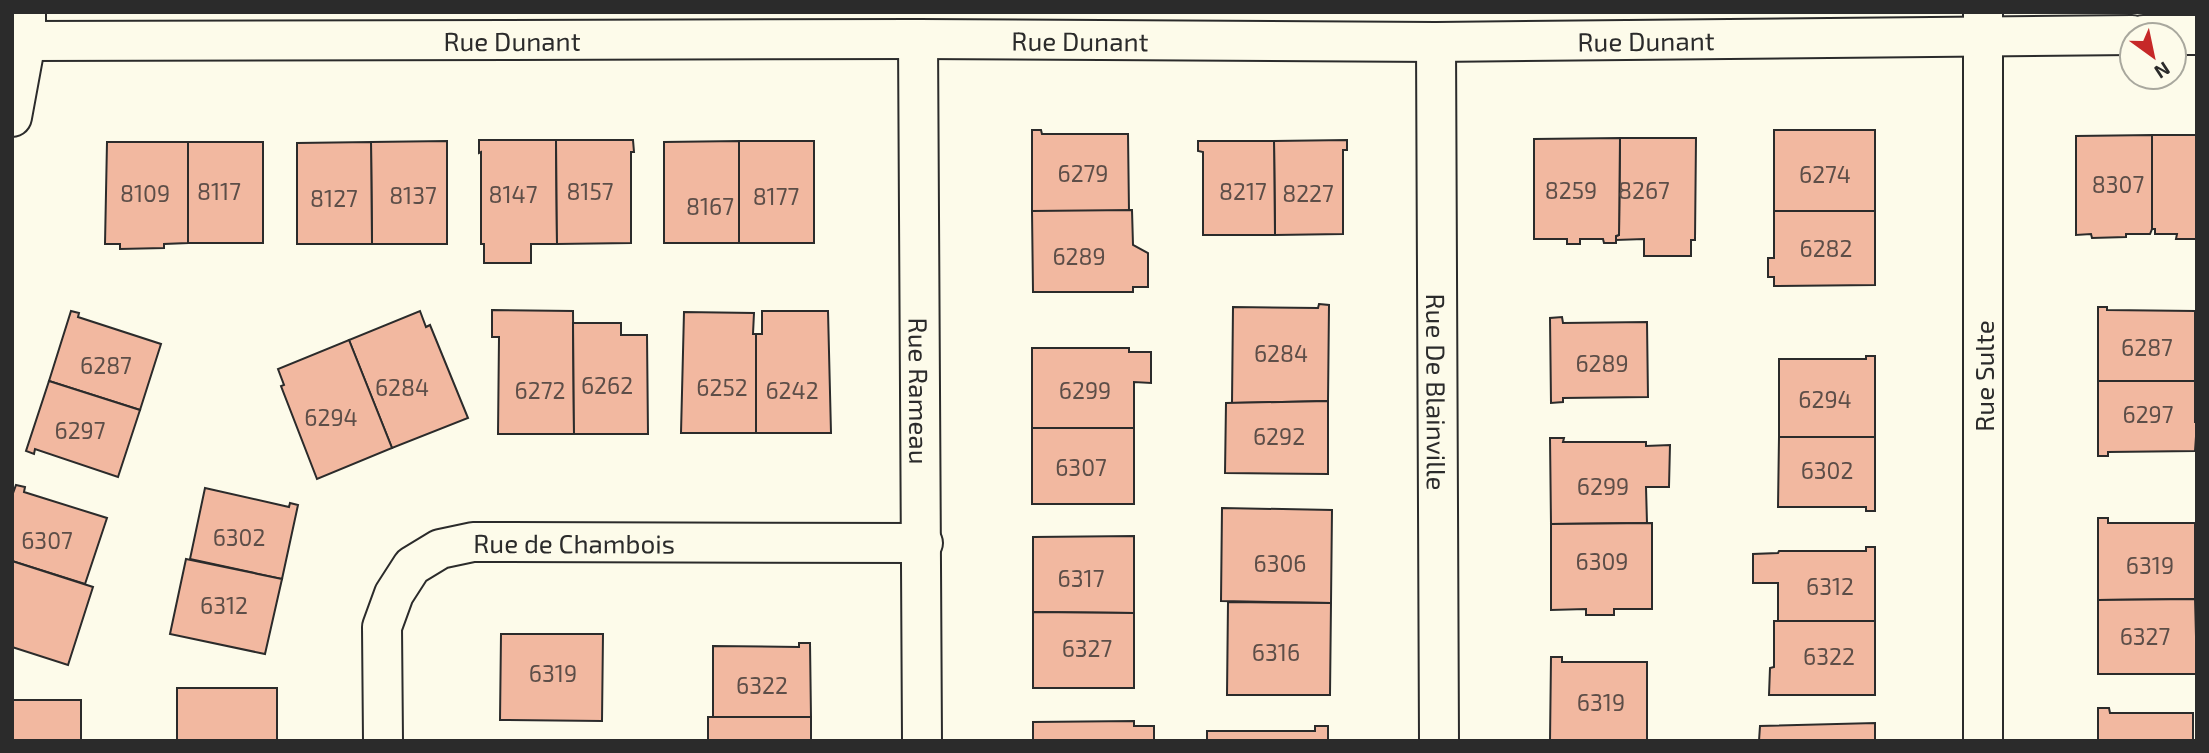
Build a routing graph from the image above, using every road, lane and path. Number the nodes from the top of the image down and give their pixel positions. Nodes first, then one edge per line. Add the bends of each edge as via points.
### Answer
1 (1983, 24) edge
2 (26, 26) edge
3 (2118, 34) edge
4 (918, 39) junction
5 (1436, 42) junction
6 (12, 117) edge
7 (923, 543) junction
8 (383, 741) edge
9 (922, 741) edge
10 (1439, 741) edge
11 (1983, 741) edge

1 - 3 street, Rue Dunant
1 - 5 street, Rue Dunant
1 - 11 street, Rue Sulte
2 - 4 street, Rue Dunant
2 - 6 street
4 - 5 street, Rue Dunant
4 - 7 street, Rue Rameau
5 - 10 street, Rue De Blainville
7 - 8 street, Rue de Chambois via 473,542 440,549 412,566 394,594 382,627
7 - 9 street, Rue Rameau

